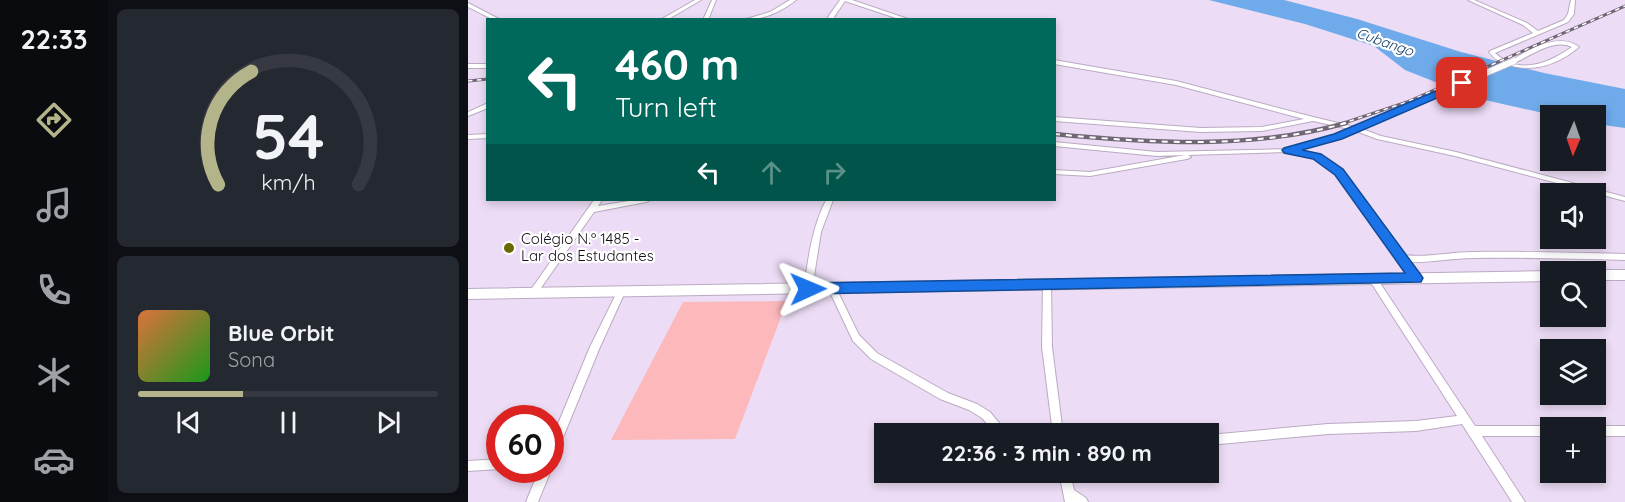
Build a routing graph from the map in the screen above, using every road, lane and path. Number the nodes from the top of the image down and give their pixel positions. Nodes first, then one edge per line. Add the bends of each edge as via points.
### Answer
1 (699, 0) edge
2 (714, 0) edge
3 (794, 0) edge
4 (845, 0) edge
5 (1470, 0) edge
6 (1573, 0) edge
7 (468, 5) edge
8 (495, 18) edge
9 (666, 18) edge
10 (706, 18) edge
11 (753, 18) edge
12 (832, 18) edge
13 (903, 18) edge
14 (1536, 32) junction
15 (1056, 62) edge
16 (468, 66) edge
17 (486, 66) edge
18 (486, 106) edge
19 (468, 114) edge
20 (1056, 119) edge
21 (1313, 119) junction
22 (1356, 129) junction
23 (486, 136) edge
24 (468, 137) edge
25 (1056, 144) edge
26 (1288, 150) junction
27 (1199, 154) junction
28 (1056, 172) edge
29 (1625, 199) edge
30 (597, 201) edge
31 (640, 201) edge
32 (828, 201) edge
33 (591, 210) junction
34 (1625, 257) edge
35 (1403, 258) junction
36 (1606, 275) edge
37 (1625, 275) edge
38 (1540, 276) edge
39 (1416, 278) junction
40 (1373, 279) junction
41 (1047, 284) junction
42 (832, 288) junction
43 (808, 289) junction
44 (621, 292) junction
45 (533, 293) junction
46 (468, 294) edge
47 (1466, 419) junction
48 (564, 423) edge
49 (993, 423) edge
50 (1057, 423) edge
51 (1473, 431) junction
52 (1540, 431) edge
53 (1606, 431) edge
54 (1625, 432) edge
55 (1219, 439) edge
56 (486, 465) edge
57 (468, 466) edge
58 (540, 483) edge
59 (1067, 483) edge
60 (1071, 498) edge
61 (532, 502) edge
62 (1082, 502) edge
63 (1519, 502) edge

1 - 9 street
2 - 10 street
3 - 11 street via 772,13
4 - 12 street
4 - 13 street
5 - 14 street
6 - 14 street via 1566,21
7 - 8 street
14 - 22 street, bridge via 1493,54 1512,64 1540,68 1576,47 1569,43 1552,45 1514,62 1444,91
15 - 21 street via 1176,83
16 - 17 street
18 - 19 street
20 - 21 street via 1201,130 1262,129
21 - 22 street
22 - 26 street
22 - 29 street
23 - 24 street
25 - 27 street
26 - 27 street
26 - 35 street via 1316,157 1339,172
27 - 28 street via 1090,174
30 - 33 street
31 - 33 street
32 - 43 street via 814,248
33 - 45 street
34 - 35 street via 1510,254 1443,255 1423,261
35 - 39 street
36 - 37 main road
38 - 39 main road
39 - 40 main road
40 - 41 main road
40 - 47 street
41 - 42 main road
41 - 50 street via 1047,347
42 - 43 main road
42 - 49 street via 856,338 874,356 944,396 973,407
43 - 44 main road
44 - 45 main road
44 - 48 street
45 - 46 main road
47 - 51 street
47 - 55 street
51 - 52 street
51 - 63 street
53 - 54 street
56 - 57 street
58 - 61 street
59 - 60 street
60 - 62 street

